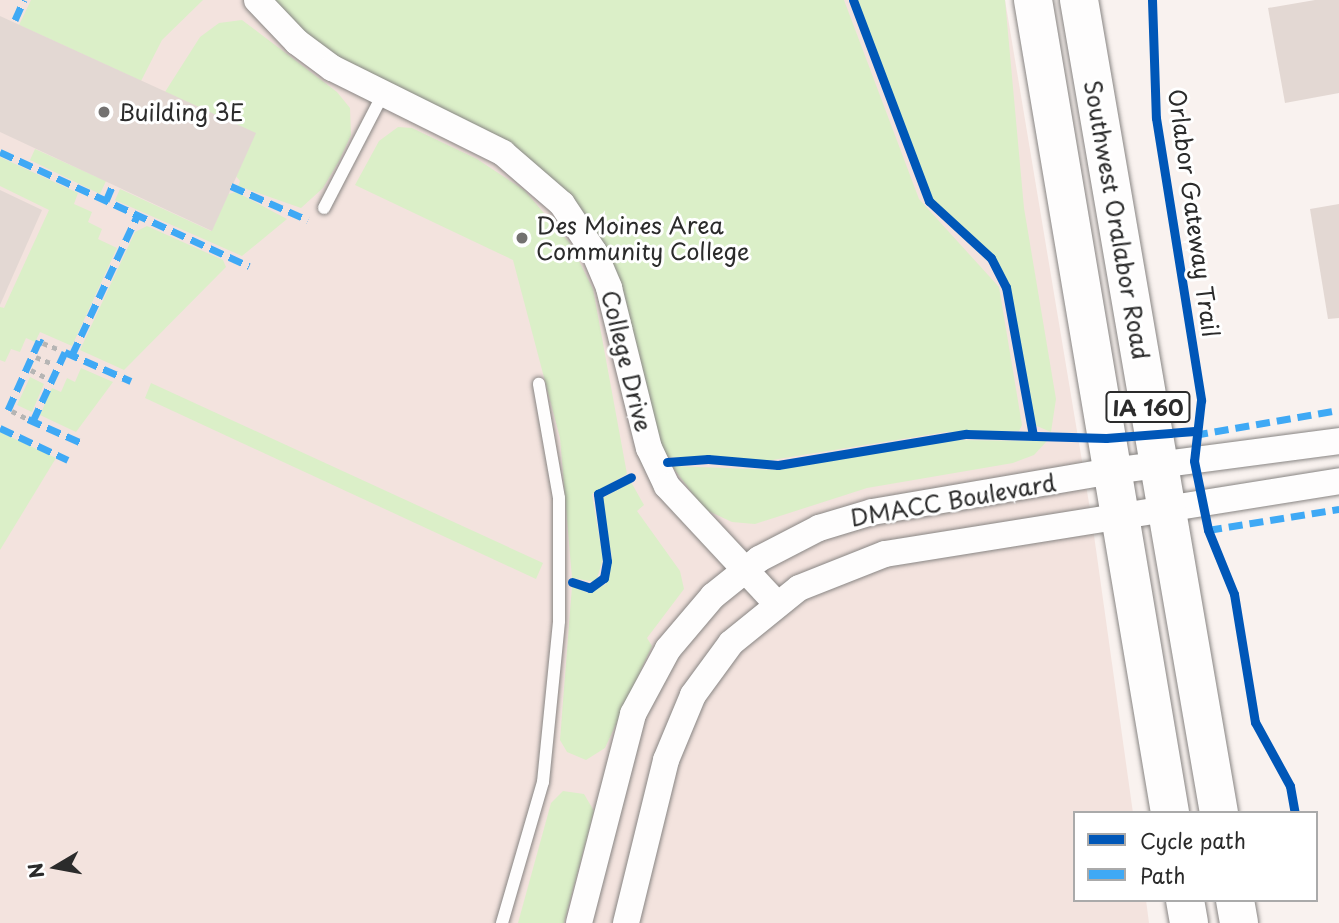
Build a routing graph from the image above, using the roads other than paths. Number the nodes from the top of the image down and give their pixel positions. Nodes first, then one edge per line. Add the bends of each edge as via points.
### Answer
1 (257, 0) edge
2 (1033, 0) edge
3 (1079, 0) edge
4 (383, 94) junction
5 (324, 208) dead end
6 (539, 384) dead end
7 (1339, 441) edge
8 (1158, 466) junction
9 (1112, 471) junction
10 (1339, 481) edge
11 (1166, 509) junction
12 (1120, 517) junction
13 (745, 569) junction
14 (776, 603) junction
15 (1170, 811) edge
16 (1219, 811) edge
17 (1185, 902) edge
18 (1235, 902) edge
19 (502, 923) edge
20 (579, 923) edge
21 (626, 923) edge
22 (1189, 923) edge
23 (1238, 923) edge

1 - 4 street, College Drive via 297,43
2 - 9 main road, Southwest Oralabor Road / IA 160
3 - 8 main road, Southwest Oralabor Road / IA 160
4 - 5 lane
4 - 13 street, College Drive via 511,158 573,219 609,288 649,447 667,486
6 - 19 lane via 559,498 559,621 543,782
7 - 8 street, DMACC Boulevard
8 - 9 street, DMACC Boulevard
8 - 11 main road, Southwest Oralabor Road / IA 160
9 - 12 main road, Southwest Oralabor Road / IA 160
9 - 13 street, DMACC Boulevard via 854,516 801,536
10 - 11 street, DMACC Boulevard
11 - 12 street, DMACC Boulevard
11 - 16 main road, Southwest Oralabor Road / IA 160
12 - 14 street, DMACC Boulevard via 885,554 836,569
12 - 15 main road, Southwest Oralabor Road / IA 160
13 - 14 street, College Drive
13 - 20 street, DMACC Boulevard via 713,596 668,649 633,714
14 - 21 street, DMACC Boulevard via 731,643 692,695 666,760
17 - 22 main road
18 - 23 main road

